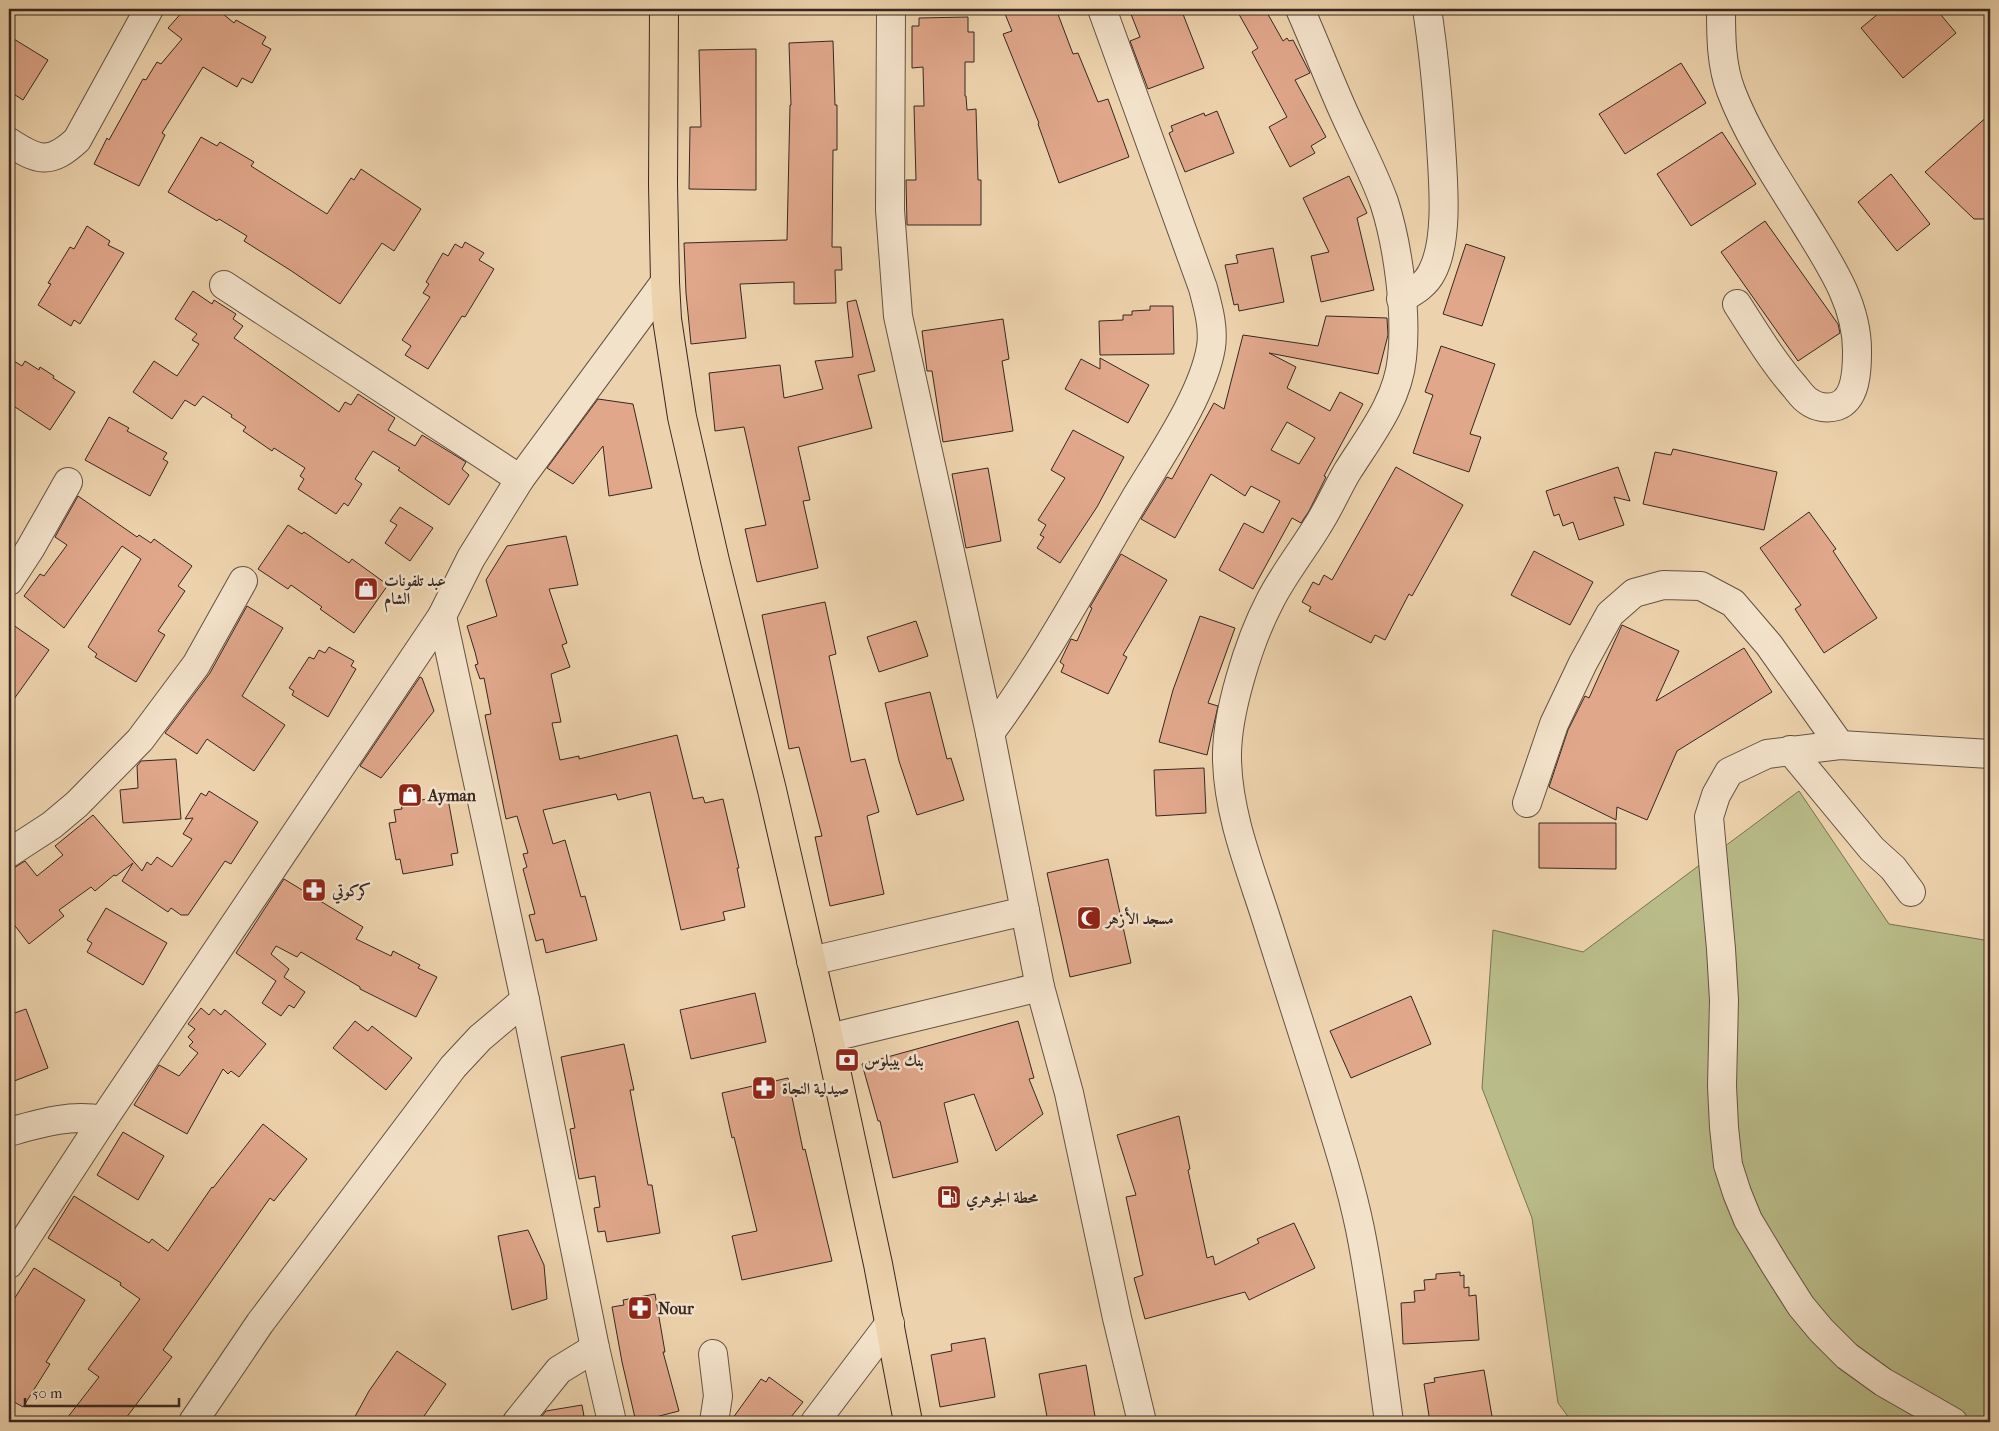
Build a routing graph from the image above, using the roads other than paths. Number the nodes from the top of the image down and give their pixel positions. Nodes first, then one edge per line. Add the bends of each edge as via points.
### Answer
1 (149, 9) edge
2 (664, 9) edge
3 (891, 9) edge
4 (1102, 9) edge
5 (1300, 9) edge
6 (1426, 9) edge
7 (1721, 9) edge
8 (9, 142) edge
9 (665, 282) junction
10 (224, 285) dead end
11 (1401, 299) junction
12 (1736, 304) dead end
13 (520, 479) junction
14 (68, 482) dead end
15 (243, 580) dead end
16 (9, 581) edge
17 (442, 616) junction
18 (990, 733) junction
19 (1840, 745) junction
20 (1790, 750) junction
21 (1990, 754) edge
22 (1527, 803) dead end
23 (9, 853) edge
24 (1911, 892) dead end
25 (1025, 912) junction
26 (811, 961) junction
27 (1040, 987) junction
28 (525, 1000) junction
29 (829, 1038) junction
30 (103, 1120) junction
31 (9, 1132) edge
32 (9, 1264) edge
33 (890, 1323) junction
34 (595, 1348) junction
35 (713, 1354) dead end
36 (193, 1422) edge
37 (517, 1422) edge
38 (612, 1422) edge
39 (714, 1422) edge
40 (815, 1422) edge
41 (908, 1422) edge
42 (1142, 1422) edge
43 (1389, 1422) edge
44 (1953, 1422) edge

1 - 8 street via 77,140 63,153 38,158
2 - 9 main road
3 - 18 street via 890,210 898,316
4 - 18 street via 1203,288 1211,318 1211,346 1202,379 1179,423 1045,652
5 - 11 street via 1382,198 1396,248
6 - 11 street via 1433,46 1444,193 1440,247 1425,282
7 - 12 street via 1721,45 1730,89 1749,132 1832,267 1851,308 1856,331 1857,369 1853,389 1844,403 1819,407 1807,401 1787,378
9 - 13 street
9 - 26 main road via 682,417
10 - 13 street
11 - 43 street via 1402,362 1394,392 1321,520 1271,598 1242,671 1227,757 1230,794 1245,855 1345,1168 1360,1227
13 - 17 street via 471,558
14 - 16 street
15 - 23 street via 196,664 140,740 77,804
17 - 28 street
17 - 30 street
18 - 25 street
19 - 20 street
19 - 21 street
19 - 22 street via 1775,653 1733,603 1701,586 1663,585 1634,593 1610,614 1554,724
20 - 24 street
20 - 44 street via 1768,754 1729,772 1709,817 1722,949 1722,1086 1728,1165 1748,1220 1801,1306 1821,1330 1847,1356 1883,1382
25 - 26 street
25 - 27 street
26 - 29 main road
27 - 29 street
27 - 42 street via 1069,1093
28 - 34 street
28 - 36 street via 480,1038 453,1067 260,1323
29 - 33 main road
30 - 31 street via 58,1118
30 - 32 street
33 - 40 street
33 - 41 main road
34 - 37 street via 560,1370
34 - 38 street
35 - 39 street via 718,1396

